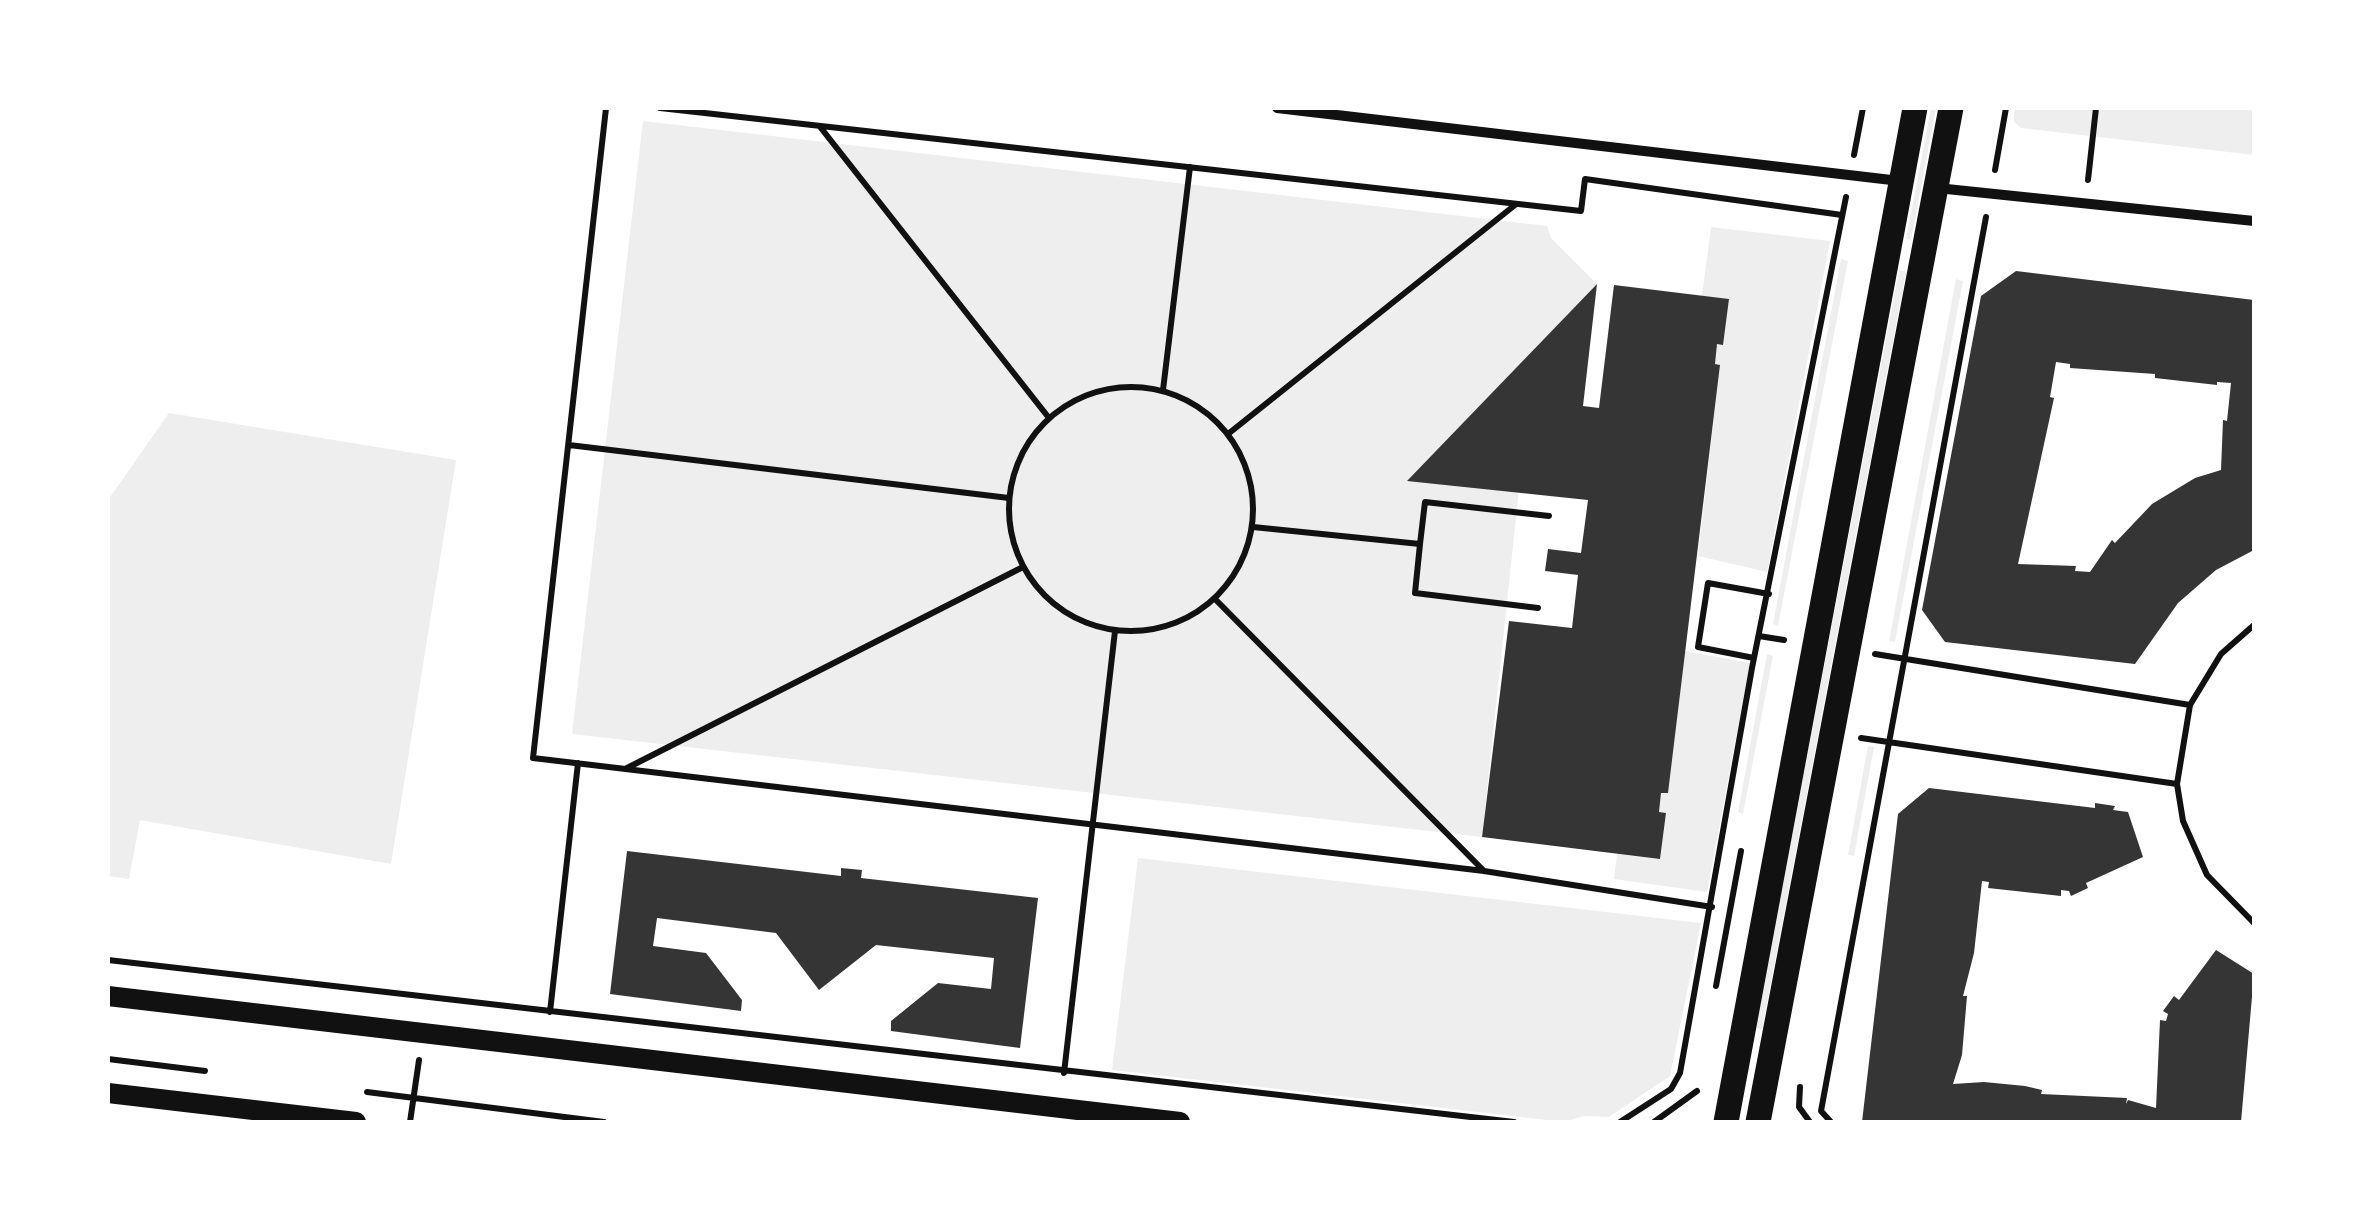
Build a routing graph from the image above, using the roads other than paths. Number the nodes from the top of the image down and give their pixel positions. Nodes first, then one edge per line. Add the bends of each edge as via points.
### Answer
1 (1277, 108) edge
2 (1915, 108) edge
3 (1951, 108) edge
4 (1901, 181) junction
5 (1936, 188) junction
6 (2254, 221) edge
7 (108, 996) edge
8 (108, 1093) edge
9 (356, 1122) edge
10 (1180, 1122) edge
11 (1726, 1122) edge
12 (1758, 1122) edge

1 - 4 street
2 - 4 main road
3 - 5 main road
4 - 11 main road
5 - 6 street
5 - 12 main road
7 - 10 main road
8 - 9 main road

